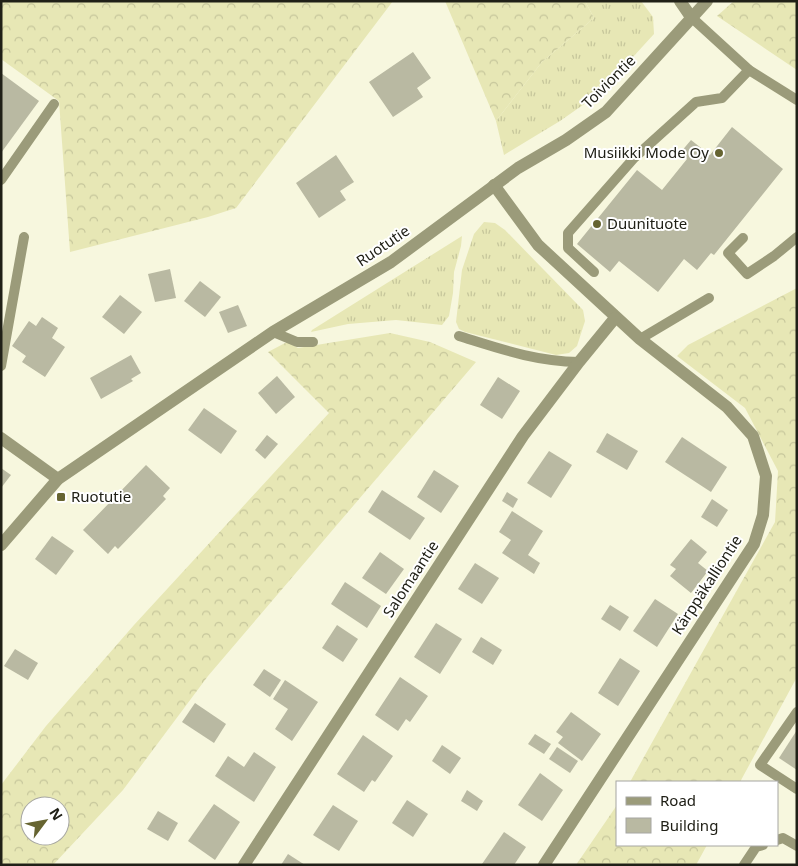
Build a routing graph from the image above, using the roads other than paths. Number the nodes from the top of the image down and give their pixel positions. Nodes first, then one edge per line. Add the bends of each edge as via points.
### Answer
1 (680, 1) edge
2 (708, 1) edge
3 (691, 17) junction
4 (749, 70) junction
5 (797, 100) edge
6 (54, 104) dead end
7 (1, 180) edge
8 (494, 185) junction
9 (24, 237) dead end
10 (743, 238) dead end
11 (797, 238) edge
12 (594, 272) dead end
13 (708, 298) dead end
14 (616, 318) junction
15 (273, 332) junction
16 (459, 336) dead end
17 (640, 339) junction
18 (313, 342) dead end
19 (579, 362) junction
20 (1, 366) edge
21 (1, 438) edge
22 (58, 479) junction
23 (1, 545) edge
24 (797, 712) edge
25 (797, 789) edge
26 (778, 840) edge
27 (760, 846) edge
28 (797, 846) edge
29 (244, 865) edge
30 (544, 865) edge
31 (744, 865) edge

1 - 3 street
2 - 3 street, Toiviontie
3 - 4 lane
3 - 8 street, Toiviontie via 606,112
4 - 5 lane
4 - 12 lane via 722,98 696,102 634,158 568,233 568,248
6 - 7 lane
8 - 14 street, Kärppäkalliontie via 538,245
8 - 15 street, Ruotutie via 391,262
9 - 20 lane
10 - 11 lane via 728,253 747,274
13 - 17 lane
14 - 17 street, Kärppäkalliontie
14 - 19 street, Salomaantie
15 - 18 lane via 297,342
15 - 22 street, Ruotutie
16 - 19 lane via 524,356
17 - 30 street, Kärppäkalliontie via 727,407 753,436 766,476 763,515 754,544
19 - 29 street, Salomaantie via 523,436
21 - 22 street
22 - 23 street, Ruotutie
24 - 25 lane via 760,765
26 - 28 lane via 783,838
27 - 31 lane

